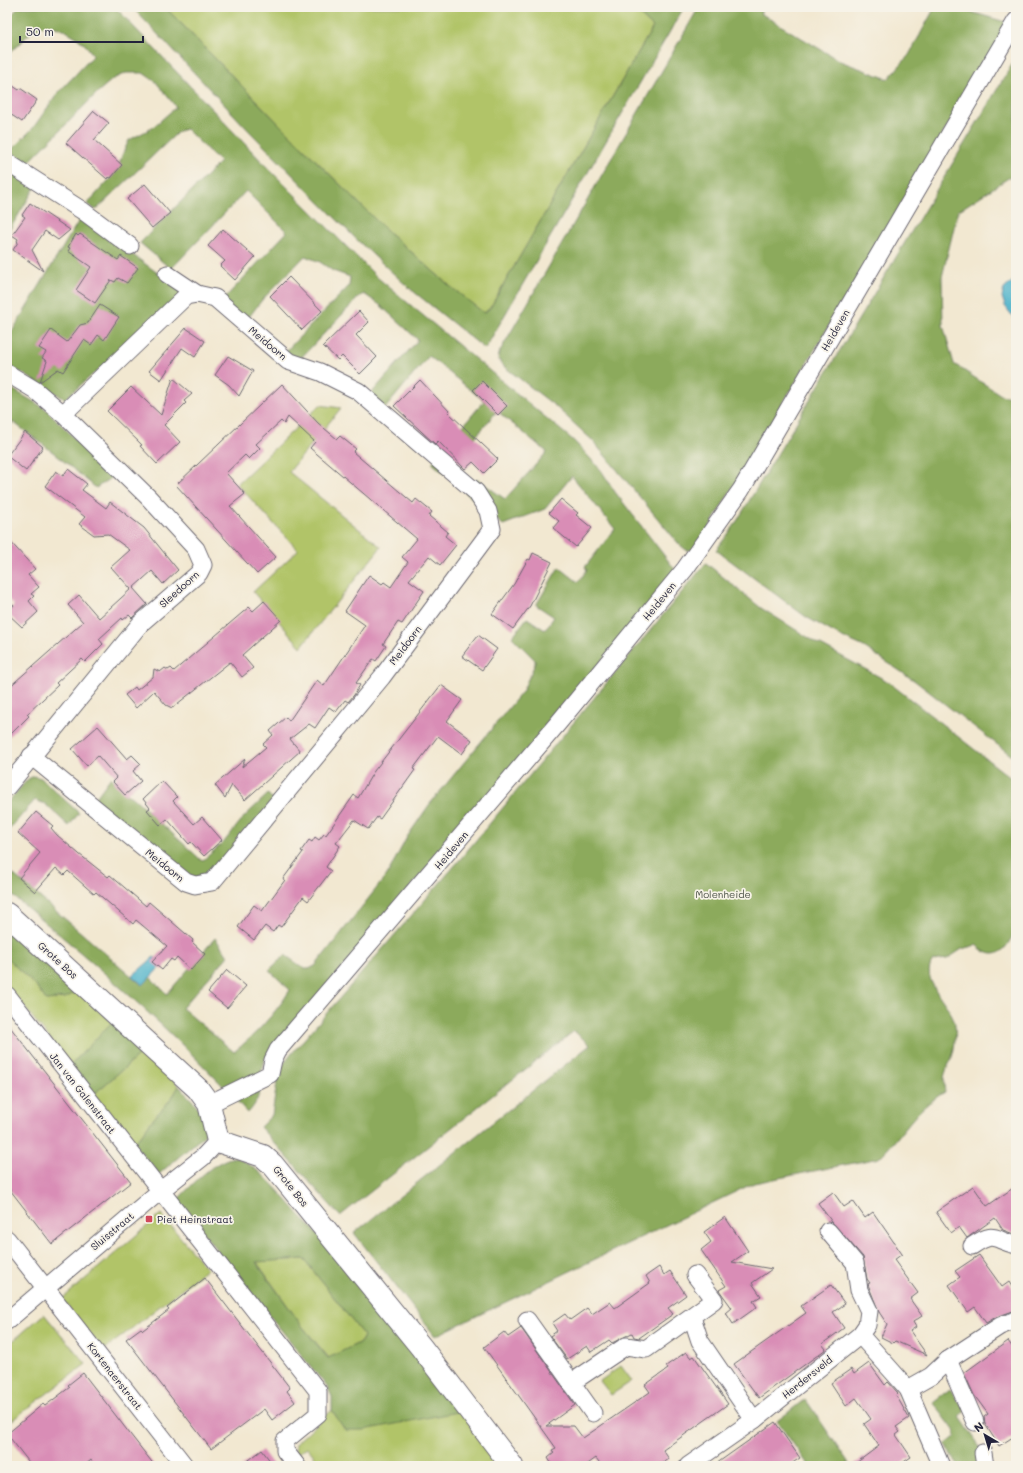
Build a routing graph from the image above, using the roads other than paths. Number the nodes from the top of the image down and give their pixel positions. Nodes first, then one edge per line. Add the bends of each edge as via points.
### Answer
1 (1016, 21) edge
2 (7, 164) edge
3 (130, 246) dead end
4 (167, 274) dead end
5 (196, 294) junction
6 (7, 373) edge
7 (63, 414) junction
8 (31, 756) junction
9 (7, 787) edge
10 (7, 914) edge
11 (7, 995) edge
12 (209, 1104) junction
13 (218, 1141) junction
14 (160, 1191) junction
15 (828, 1231) dead end
16 (7, 1239) edge
17 (1016, 1245) edge
18 (972, 1246) dead end
19 (695, 1275) dead end
20 (45, 1287) junction
21 (692, 1317) junction
22 (527, 1320) dead end
23 (1016, 1320) edge
24 (7, 1321) edge
25 (860, 1335) junction
26 (948, 1360) junction
27 (572, 1383) junction
28 (908, 1389) junction
29 (593, 1413) dead end
30 (754, 1420) junction
31 (975, 1422) dead end
32 (185, 1466) edge
33 (297, 1466) edge
34 (512, 1466) edge
35 (688, 1466) edge
36 (940, 1466) edge

1 - 12 street, Heideven via 741,490 685,570 559,722 278,1050 270,1074
2 - 3 street via 83,210
4 - 5 street, Meidoorn
5 - 7 street via 186,296
5 - 8 street, Meidoorn via 215,298 288,361 320,372 358,391 476,492 488,511 492,529 382,677 212,882 195,885 186,882
6 - 7 street, Sleedoorn via 35,390
7 - 8 street, Sleedoorn via 148,497 196,549 203,566 199,573 141,623
8 - 9 street, Sleedoorn
10 - 12 street, Grote Bos via 179,1070
11 - 14 street, Jan van Galenstraat
12 - 13 street, Grote Bos
13 - 14 street, Sluisstraat via 203,1157
13 - 34 street, Grote Bos via 262,1156 273,1164
14 - 20 street, Sluisstraat
14 - 33 street via 318,1391 318,1414 285,1441 285,1451
15 - 25 street, Herdersveld via 855,1262 859,1290 869,1311 867,1326
16 - 20 street, Kortenaerstraat
17 - 18 street via 994,1236 985,1237
19 - 21 street via 714,1300
20 - 24 street, Sluisstraat
20 - 32 street, Kortenaerstraat
21 - 27 street via 646,1349 626,1346
21 - 30 street via 700,1342
22 - 27 street
23 - 26 street via 1000,1326
25 - 28 street
25 - 30 street, Herdersveld
26 - 28 street via 931,1376
26 - 31 street
27 - 29 street
28 - 36 street
30 - 35 street, Herdersveld

